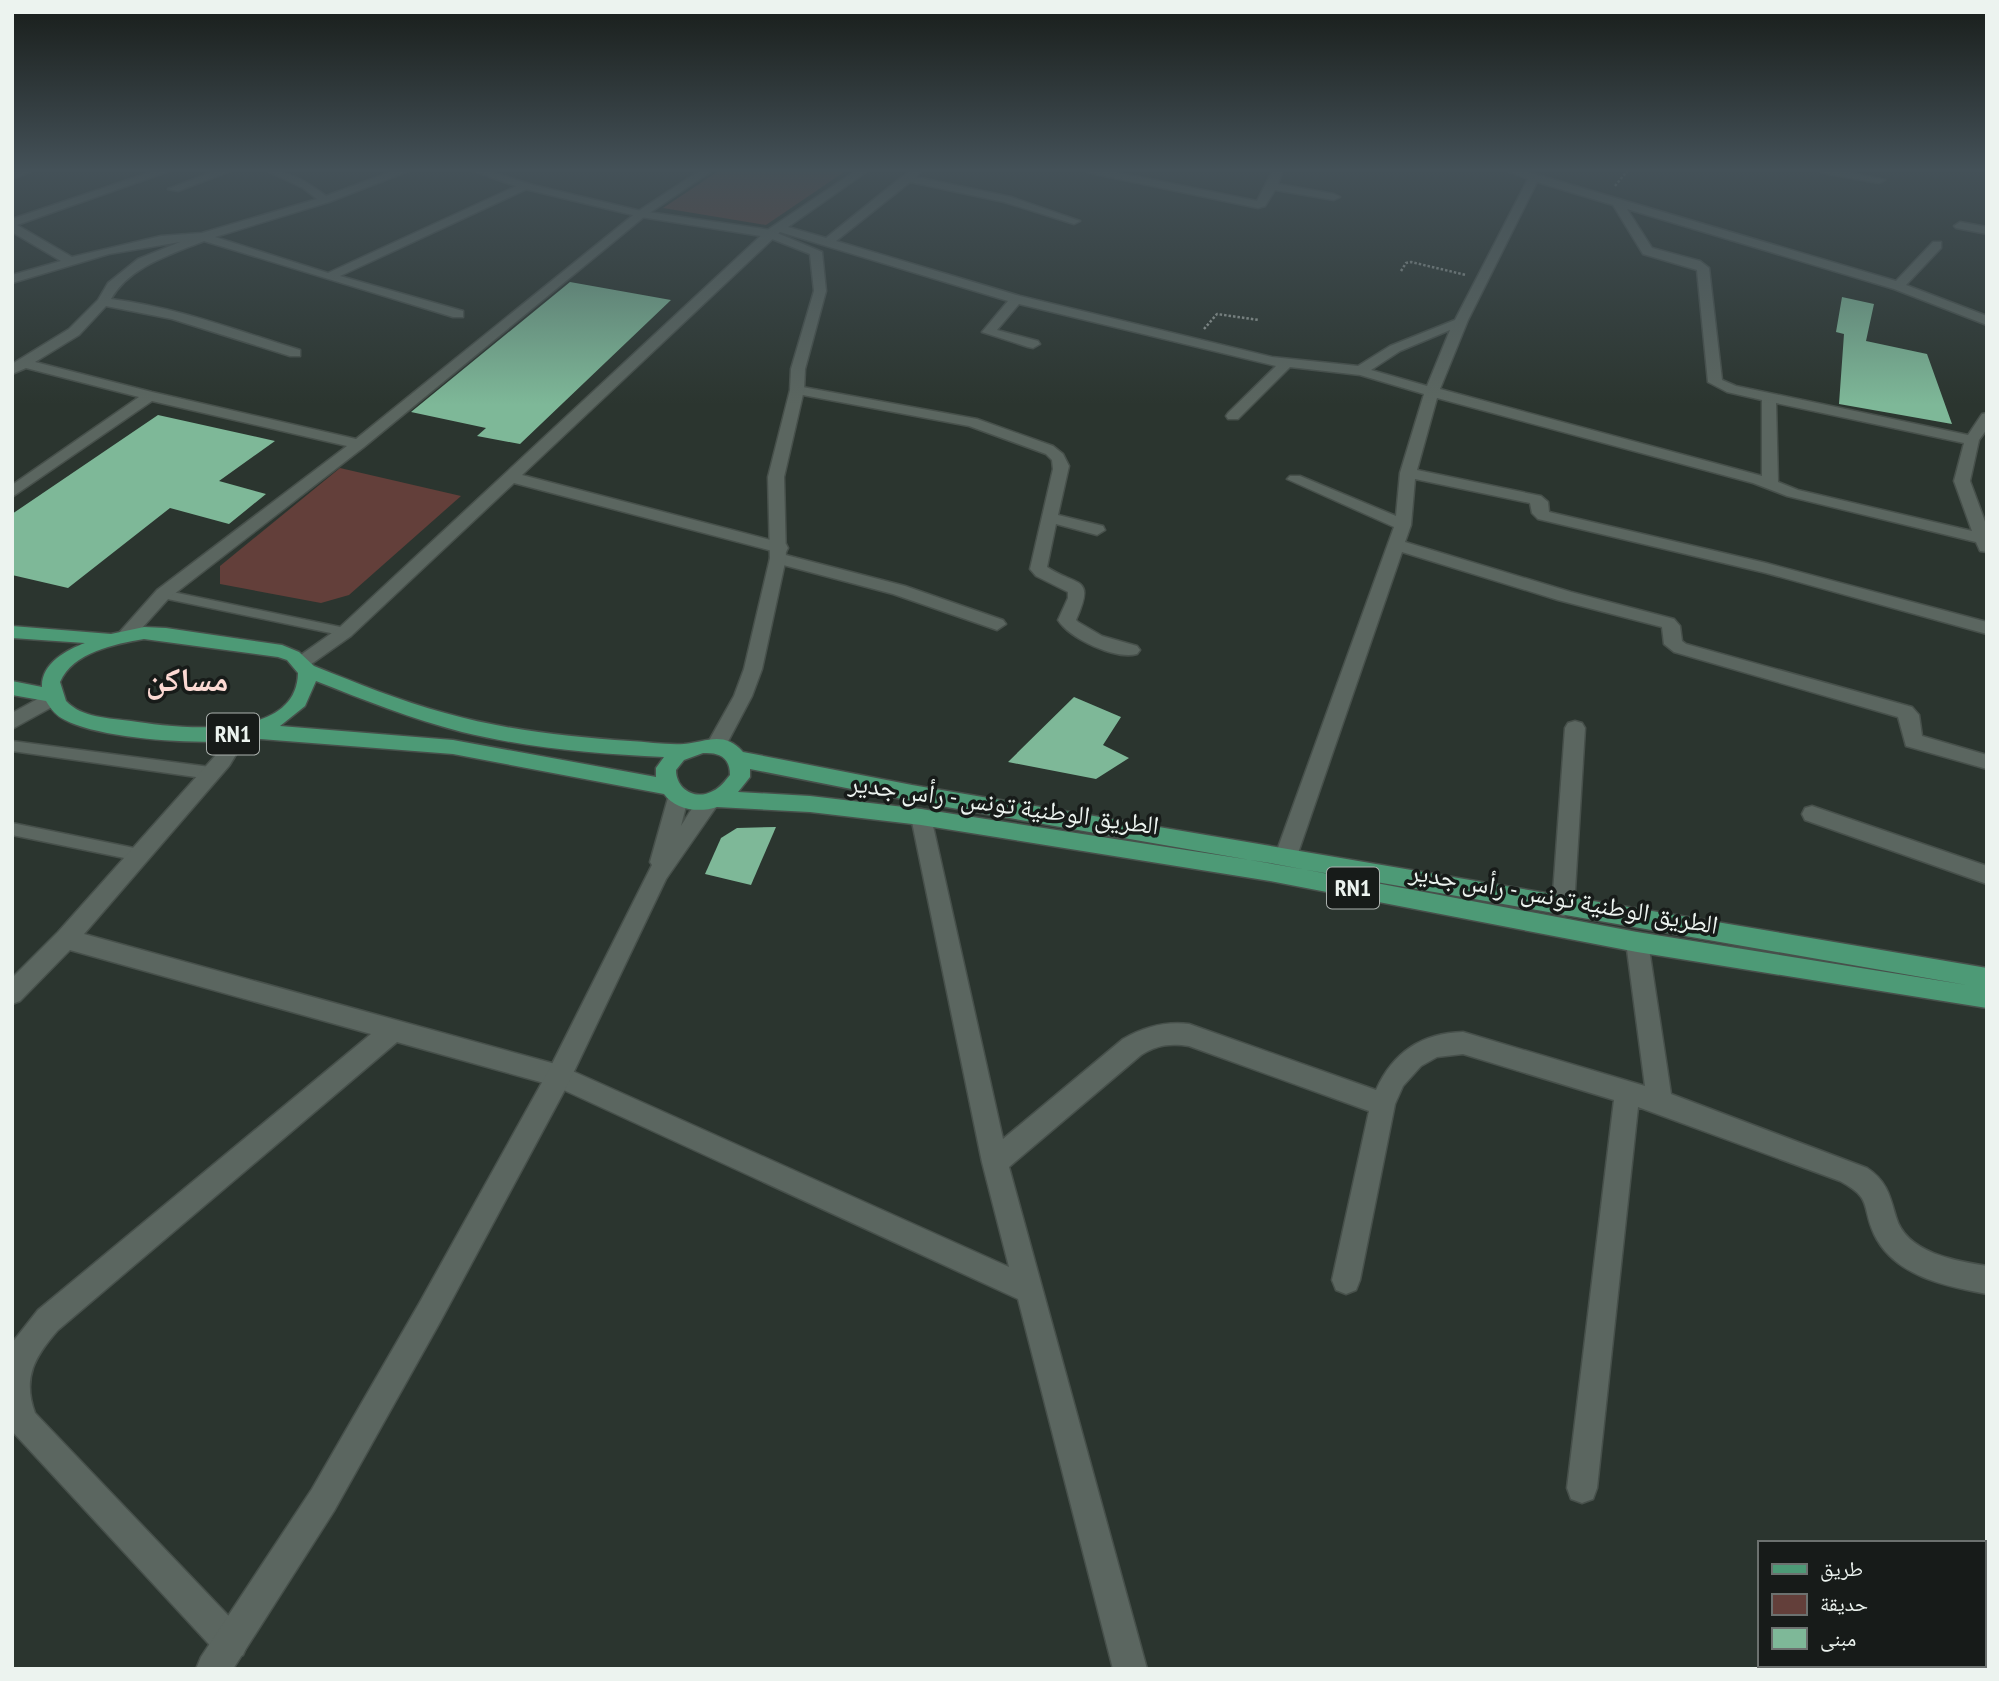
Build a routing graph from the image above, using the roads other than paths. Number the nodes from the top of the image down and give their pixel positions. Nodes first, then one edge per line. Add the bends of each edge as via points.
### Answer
1 (50, 248) edge
2 (119, 248) edge
3 (175, 248) edge
4 (239, 248) edge
5 (390, 248) edge
6 (599, 248) edge
7 (756, 248) edge
8 (811, 248) edge
9 (845, 248) edge
10 (1497, 248) edge
11 (1645, 248) edge
12 (1774, 248) edge
13 (1934, 248) edge
14 (70, 261) junction
15 (329, 277) junction
16 (12, 279) edge
17 (1898, 286) junction
18 (1016, 299) junction
19 (103, 302) junction
20 (458, 314) dead end
21 (1987, 321) edge
22 (1458, 323) junction
23 (1033, 344) dead end
24 (295, 353) dead end
25 (1284, 364) junction
26 (18, 367) edge
27 (1361, 371) junction
28 (797, 390) junction
29 (1433, 390) junction
30 (150, 396) junction
31 (1769, 396) junction
32 (1233, 416) dead end
33 (1981, 430) edge
34 (359, 444) junction
35 (1408, 472) junction
36 (510, 477) junction
37 (1295, 479) dead end
38 (1770, 484) junction
39 (12, 492) edge
40 (1051, 518) junction
41 (1402, 525) junction
42 (1097, 530) dead end
43 (1985, 543) edge
44 (1395, 544) junction
45 (779, 553) junction
46 (163, 594) junction
47 (997, 624) dead end
48 (1987, 628) edge
49 (12, 632) edge
50 (345, 632) junction
51 (118, 637) junction
52 (1131, 650) dead end
53 (304, 667) junction
54 (12, 688) edge
55 (53, 696) junction
56 (12, 722) edge
57 (1575, 728) dead end
58 (238, 733) junction
59 (12, 746) edge
60 (716, 746) junction
61 (685, 751) junction
62 (739, 759) junction
63 (1987, 762) edge
64 (211, 773) junction
65 (672, 793) junction
66 (713, 800) junction
67 (1812, 814) dead end
68 (921, 817) junction
69 (12, 829) edge
70 (139, 855) junction
71 (1286, 856) junction
72 (658, 874) junction
73 (1987, 875) edge
74 (1563, 907) junction
75 (66, 939) junction
76 (1637, 942) junction
77 (1987, 978) edge
78 (12, 994) edge
79 (1987, 998) edge
80 (394, 1030) junction
81 (559, 1076) junction
82 (1627, 1091) junction
83 (1660, 1101) junction
84 (1383, 1104) junction
85 (995, 1162) junction
86 (1346, 1280) dead end
87 (1987, 1280) edge
88 (1027, 1289) junction
89 (1582, 1488) dead end
90 (231, 1643) junction
91 (213, 1669) edge
92 (1130, 1669) edge

1 - 14 street
2 - 14 street
3 - 19 street via 142,262 112,286
4 - 15 street
5 - 15 street
6 - 34 street
7 - 36 street
8 - 28 street via 816,252 820,291 798,369
9 - 18 street
10 - 22 street
11 - 31 street via 1703,268 1715,382
12 - 17 street
13 - 17 street
14 - 16 street
15 - 20 street
17 - 21 street
18 - 23 street via 989,332
18 - 25 street
19 - 24 street via 175,315
19 - 26 street via 74,332
22 - 27 street via 1377,358
22 - 29 street
25 - 27 street
25 - 32 street
26 - 30 street
27 - 29 street
28 - 40 street via 972,422 1048,449 1061,462
28 - 45 street via 776,477
29 - 35 street
29 - 38 street
30 - 34 street
30 - 39 street
31 - 33 street
31 - 38 street
33 - 43 street via 1962,481
34 - 46 street
35 - 41 street
35 - 48 street via 1535,499 1544,516 1845,587
36 - 45 street
36 - 50 street
37 - 41 street
38 - 43 street
40 - 42 street
40 - 52 street via 1038,566 1041,573 1076,590 1067,620 1070,625
41 - 44 street
44 - 63 street via 1604,609 1668,623 1673,644 1680,648 1905,712 1913,741
44 - 71 street
45 - 47 street
45 - 60 street via 753,669
46 - 50 lane
46 - 51 street
49 - 51 main road
50 - 53 street
51 - 53 main road via 166,634 282,652
51 - 55 main road via 76,653 62,664 51,682
53 - 58 main road, RN1 via 306,690 299,701 284,715
53 - 61 main road via 417,712 502,734 594,747
54 - 55 main road, RN1
55 - 56 street
55 - 58 main road, RN1 via 66,713 86,721 204,736
57 - 74 street
58 - 64 street
58 - 65 main road, RN1 via 453,747
59 - 64 lane
60 - 61 main road
60 - 62 main road, RN1
61 - 65 main road via 666,771
62 - 66 main road via 740,777 727,793
62 - 71 main road, الطريق الوطنية تونس - رأس جدير / RN1
64 - 70 street
65 - 66 main road, RN1 via 699,802
65 - 72 street
66 - 68 main road, الطريق الوطنية تونس - رأس جدير / RN1 via 810,804
66 - 72 street
67 - 73 street
68 - 76 main road, الطريق الوطنية تونس - رأس جدير / RN1 via 1270,872
68 - 85 street
69 - 70 lane
70 - 75 street
71 - 74 main road, الطريق الوطنية تونس - رأس جدير / RN1
72 - 81 street
74 - 77 main road, الطريق الوطنية تونس - رأس جدير / RN1
75 - 78 street
75 - 80 street
76 - 79 main road, الطريق الوطنية تونس - رأس جدير / RN1
76 - 83 street
80 - 81 street
80 - 90 street via 48,1320 17,1360 15,1402 24,1423
81 - 88 street
81 - 90 street via 323,1500
82 - 83 street
82 - 84 street via 1472,1045 1446,1042 1418,1053 1402,1067
82 - 89 street
83 - 87 street via 1862,1179 1879,1200 1883,1224 1895,1243 1912,1258 1950,1274
84 - 85 street via 1189,1035 1169,1032 1132,1047
84 - 86 street
85 - 88 street
88 - 92 street
90 - 91 street

